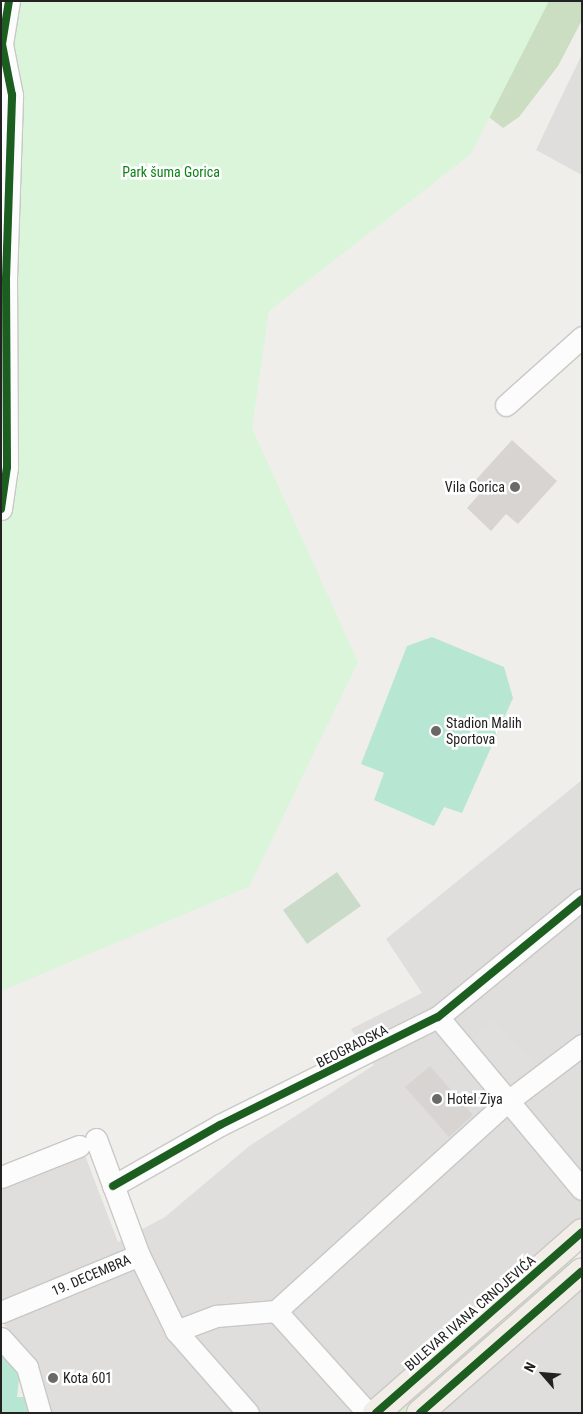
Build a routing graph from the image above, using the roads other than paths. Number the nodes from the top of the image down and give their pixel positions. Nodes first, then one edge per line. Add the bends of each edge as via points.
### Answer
1 (9, 1) edge
2 (6, 101) edge
3 (582, 337) edge
4 (506, 405) dead end
5 (1, 509) edge
6 (582, 900) edge
7 (438, 1017) junction
8 (582, 1045) edge
9 (508, 1101) junction
10 (1, 1177) edge
11 (113, 1186) junction
12 (582, 1189) edge
13 (582, 1232) edge
14 (139, 1255) junction
15 (582, 1270) edge
16 (276, 1311) junction
17 (1, 1312) edge
18 (176, 1331) junction
19 (1, 1338) edge
20 (40, 1413) edge
21 (248, 1413) edge
22 (368, 1413) edge
23 (376, 1413) edge
24 (420, 1413) edge

1 - 2 street via 2,44
2 - 5 street via 7,467
3 - 4 street via 562,350
6 - 7 street, BEOGRADSKA
7 - 9 street
7 - 11 street, BEOGRADSKA via 220,1125
8 - 9 street
9 - 12 street
9 - 16 street
10 - 11 street via 88,1143
11 - 14 street, 19. DECEMBRA
13 - 23 main road, BULEVAR IVANA CRNOJEVIĆA
14 - 17 street, 19. DECEMBRA
14 - 18 street
15 - 24 main road
16 - 18 street via 216,1316
16 - 22 street
18 - 21 street
19 - 20 street via 27,1367

